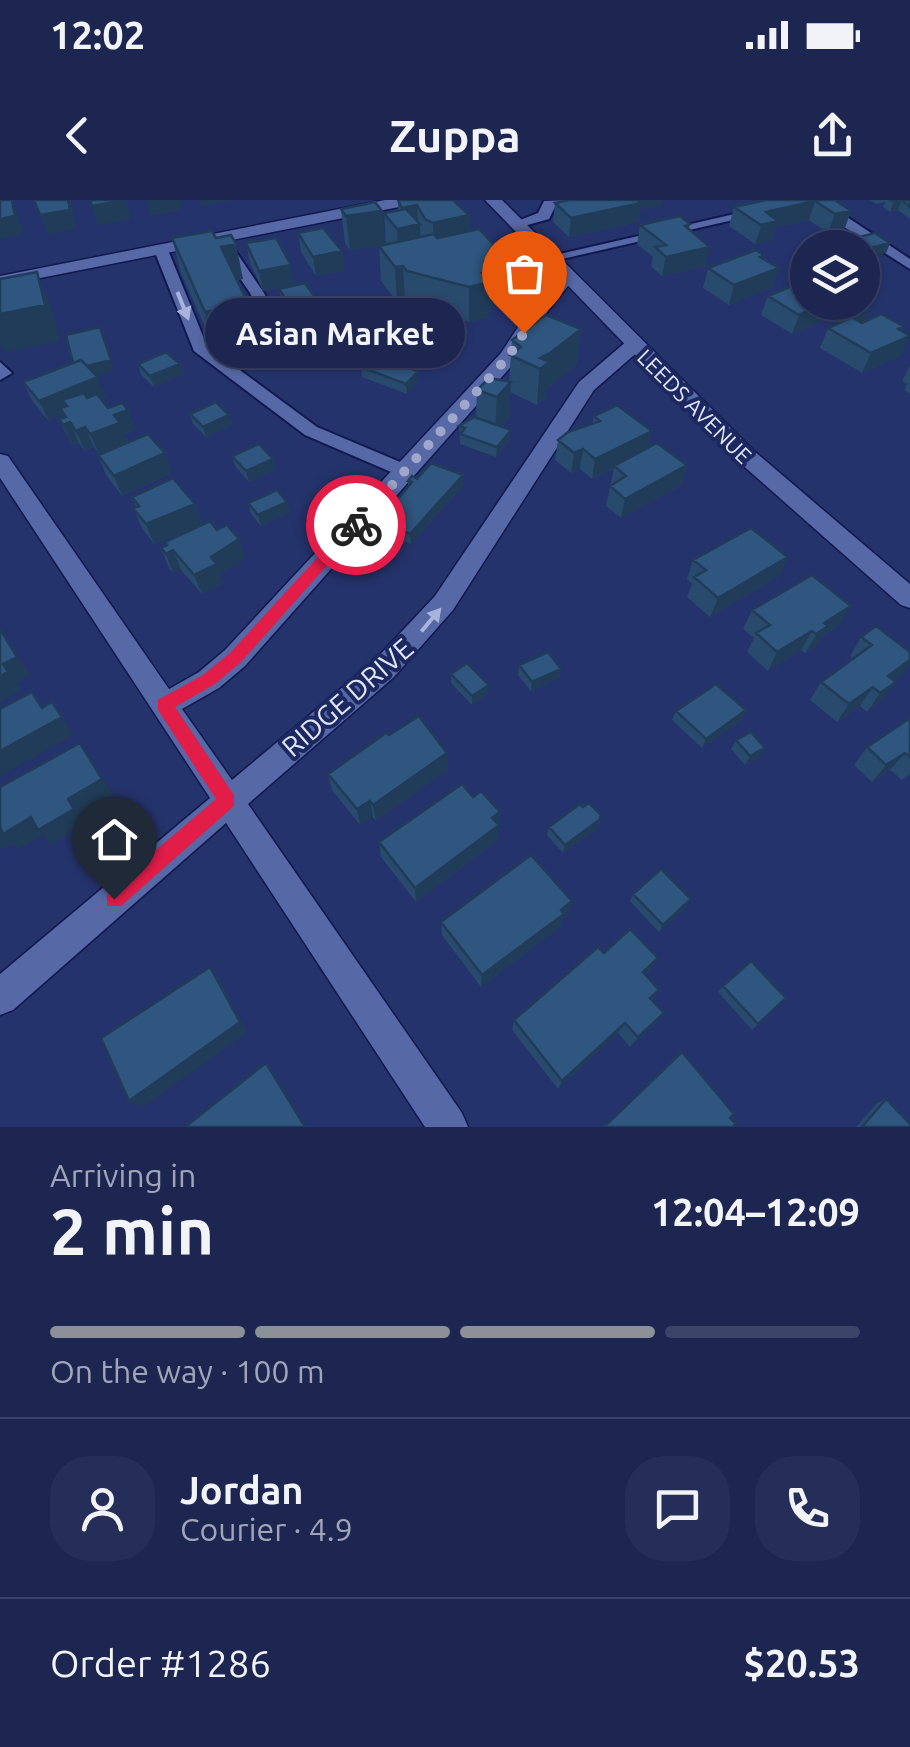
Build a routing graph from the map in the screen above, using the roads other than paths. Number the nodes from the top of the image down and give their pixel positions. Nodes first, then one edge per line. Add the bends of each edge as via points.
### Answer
1 (409, 200) edge
2 (494, 200) edge
3 (564, 200) edge
4 (814, 200) edge
5 (517, 224) junction
6 (220, 238) junction
7 (161, 250) junction
8 (550, 258) junction
9 (910, 265) edge
10 (567, 276) junction
11 (0, 281) edge
12 (634, 345) junction
13 (212, 356) junction
14 (0, 366) edge
15 (0, 374) edge
16 (0, 462) edge
17 (405, 470) junction
18 (910, 598) edge
19 (164, 705) junction
20 (227, 800) junction
21 (0, 997) edge
22 (448, 1127) edge

1 - 6 street
2 - 5 street, LEEDS AVENUE
3 - 5 lane via 549,204 544,216
4 - 8 lane
4 - 9 lane
5 - 8 street, LEEDS AVENUE
6 - 7 street
6 - 13 lane via 281,340
7 - 11 street
7 -> 13 lane via 200,348
8 - 10 street, LEEDS AVENUE
10 - 12 street, LEEDS AVENUE
10 - 17 street via 508,357
12 - 18 street, LEEDS AVENUE via 801,508
20 -> 12 street, RIDGE DRIVE via 419,634 586,386
13 - 17 lane via 311,431
14 - 15 lane
16 - 19 street
17 - 19 street via 236,658
19 - 20 street
20 - 21 street, RIDGE DRIVE
20 - 22 street

